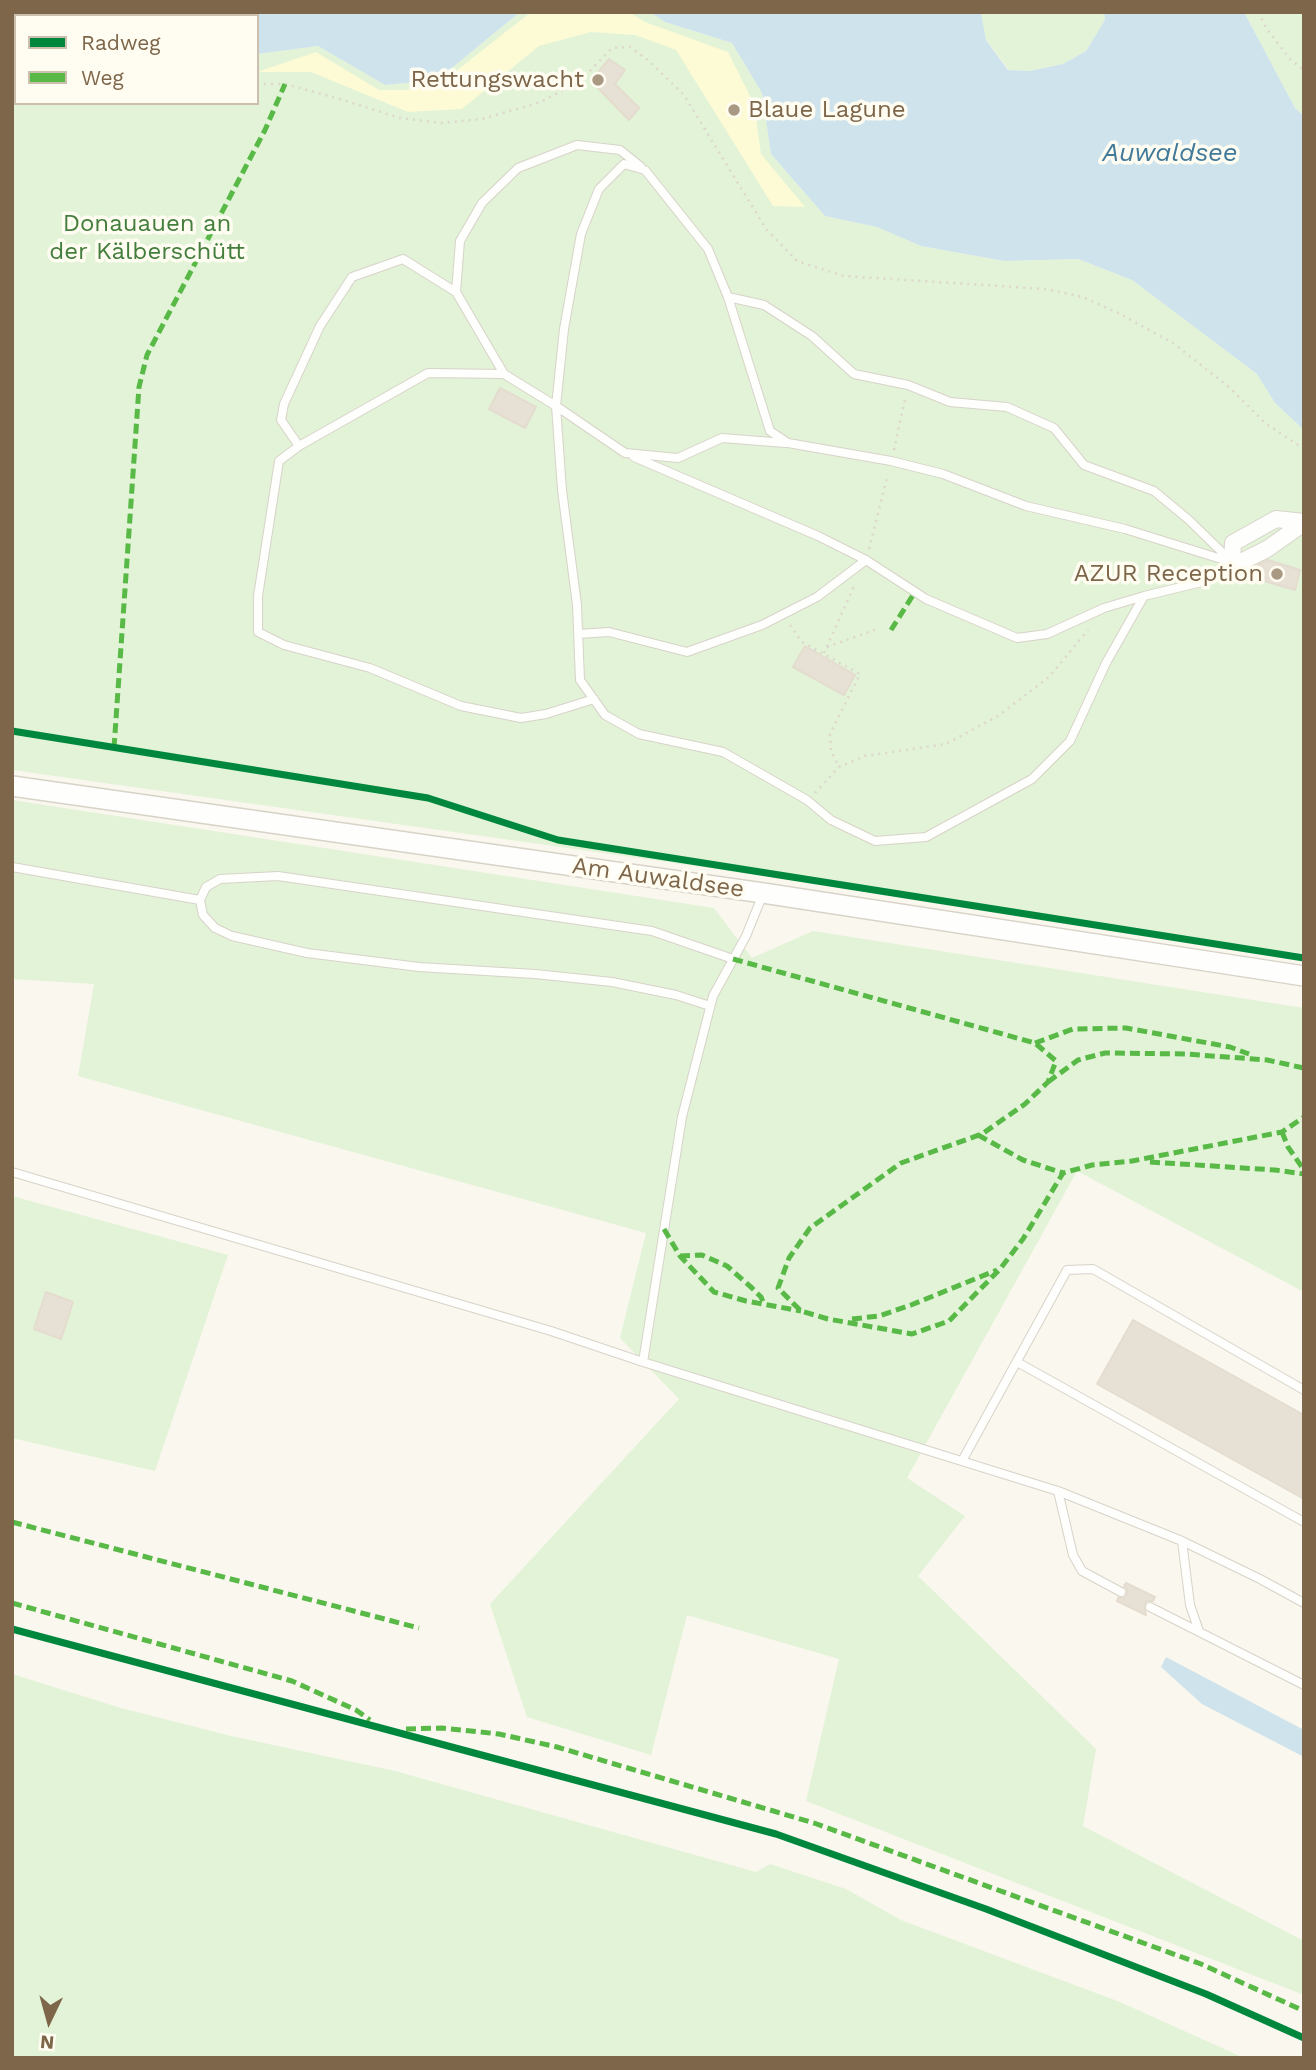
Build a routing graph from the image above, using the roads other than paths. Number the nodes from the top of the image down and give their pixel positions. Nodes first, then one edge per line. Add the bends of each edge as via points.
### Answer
1 (645, 170) junction
2 (456, 292) junction
3 (728, 297) junction
4 (504, 374) junction
5 (556, 406) junction
6 (788, 443) junction
7 (299, 446) junction
8 (625, 453) junction
9 (1304, 522) edge
10 (866, 560) junction
11 (1237, 562) junction
12 (1144, 596) junction
13 (578, 634) junction
14 (594, 699) junction
15 (12, 786) edge
16 (12, 867) edge
17 (763, 893) junction
18 (200, 900) junction
19 (733, 959) junction
20 (1304, 976) edge
21 (710, 1006) junction
22 (12, 1172) edge
23 (643, 1362) junction
24 (1017, 1362) junction
25 (1304, 1390) edge
26 (962, 1461) junction
27 (1058, 1491) junction
28 (1304, 1522) edge
29 (1182, 1541) junction
30 (1121, 1592) dead end
31 (1304, 1603) edge
32 (1150, 1606) dead end
33 (1199, 1631) junction
34 (1304, 1685) edge

1 - 2 lane via 620,150 577,145 518,168 482,203 460,241
1 - 3 lane via 708,249
1 - 5 lane via 624,164 599,189 581,234
2 - 4 lane
2 - 7 lane via 403,259 352,277 320,326 284,404 281,420
3 - 6 lane via 770,431
3 - 11 lane via 764,306 812,336 854,373 908,385 950,402 1007,407 1054,428 1084,465 1154,491
4 - 5 lane
4 - 7 lane via 428,373
5 - 8 lane
5 - 13 lane
6 - 8 lane via 722,438 678,458
6 - 11 lane via 943,474 1026,506
7 - 14 lane via 279,461 258,596 258,632 284,645 370,668 461,706 521,719
8 - 10 lane
9 - 11 street via 1276,519 1233,543
10 - 12 lane via 926,599 1017,638 1047,634
10 - 13 lane via 817,597 785,614 687,652 609,632
11 - 12 lane via 1206,581
12 - 14 lane via 1070,741 1032,779 926,837 875,841 831,820 807,800 723,752 639,734 605,715
13 - 14 lane via 580,680
15 - 17 street, Am Auwaldsee
16 - 18 lane
17 - 19 lane
17 - 20 street, Am Auwaldsee
18 - 19 lane via 206,887 220,879 278,876 652,931
18 - 21 lane via 203,915 215,928 307,953 612,982
19 - 21 lane
21 - 23 lane via 682,1116
22 - 23 lane
23 - 26 lane
24 - 25 lane via 1067,1270 1093,1269
24 - 26 lane
24 - 28 lane
26 - 27 lane
27 - 29 lane
27 - 30 lane via 1073,1555 1082,1571
29 - 31 lane
29 - 33 lane via 1190,1605
32 - 33 lane
33 - 34 lane

